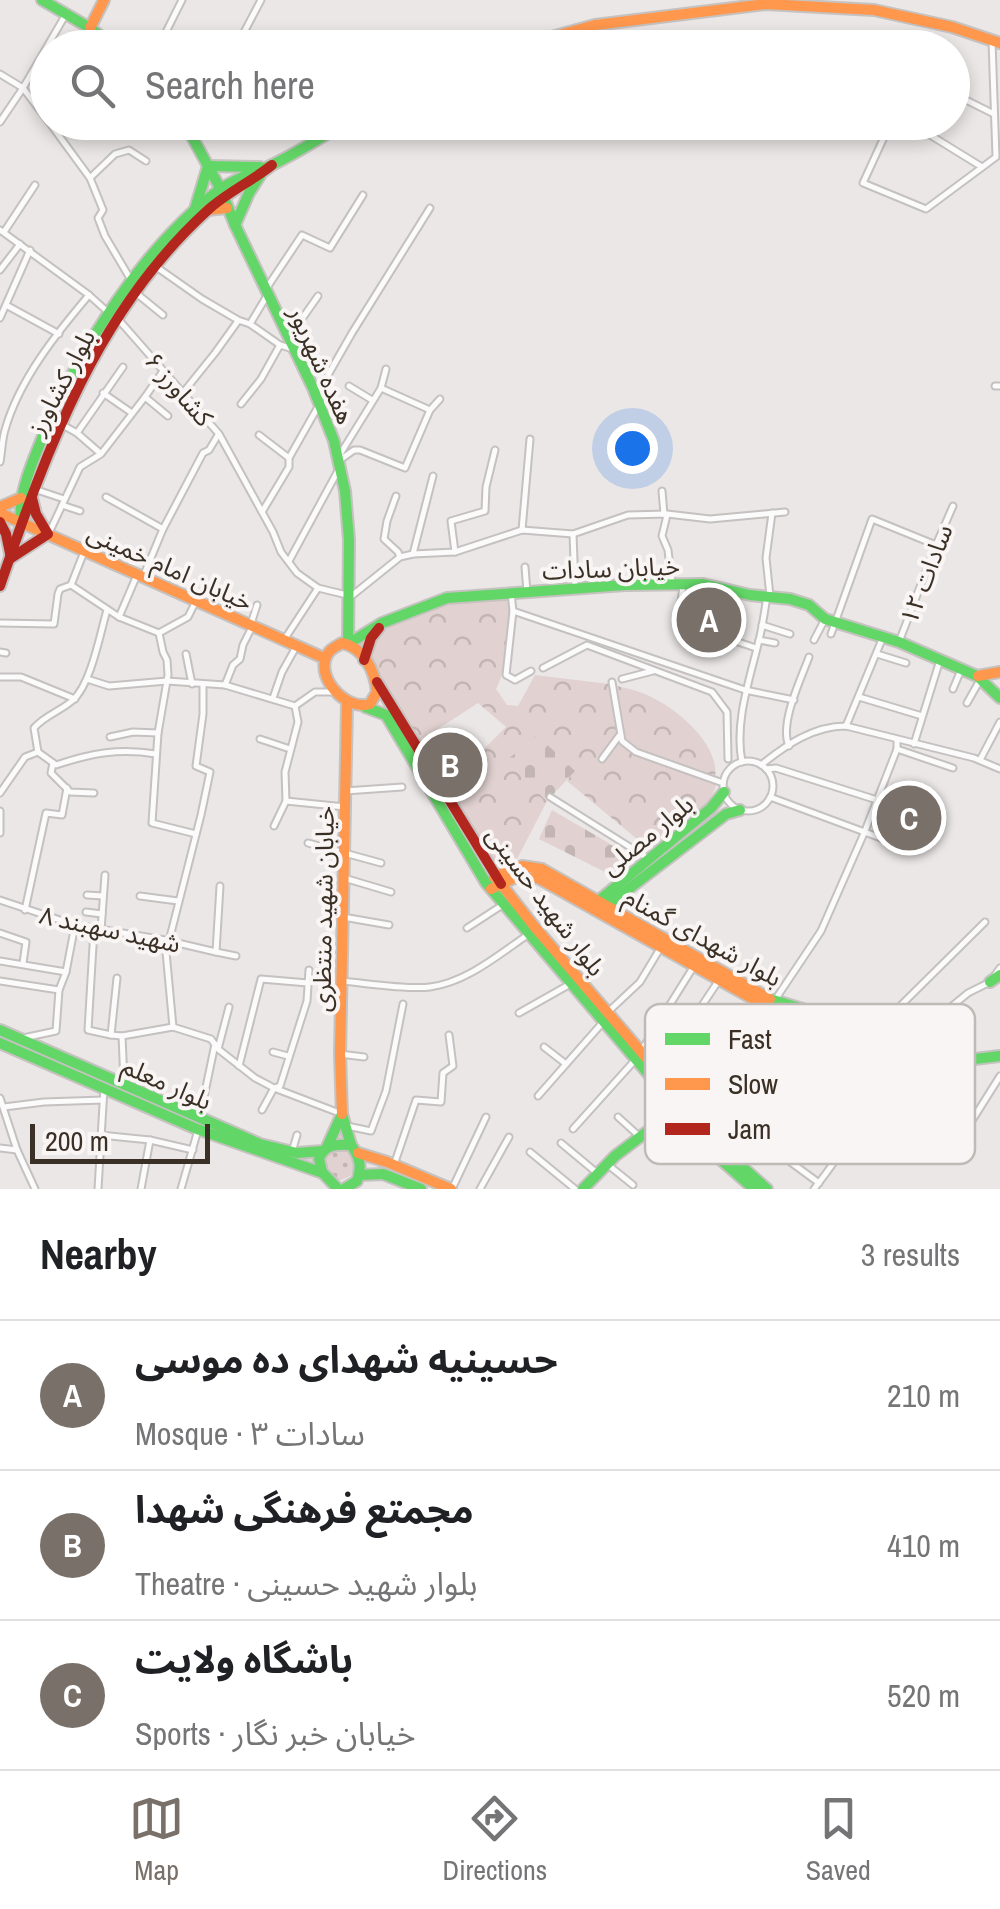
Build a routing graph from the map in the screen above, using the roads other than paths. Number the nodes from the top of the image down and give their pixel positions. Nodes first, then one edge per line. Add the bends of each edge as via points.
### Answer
1 (42, 0) edge
2 (104, 0) edge
3 (182, 0) edge
4 (261, 0) edge
5 (66, 14) junction
6 (90, 28) junction
7 (57, 30) edge
8 (93, 30) edge
9 (167, 30) edge
10 (246, 30) edge
11 (577, 30) edge
12 (962, 30) edge
13 (970, 33) edge
14 (997, 41) edge
15 (0, 74) edge
16 (30, 76) edge
17 (23, 88) junction
18 (30, 98) edge
19 (970, 102) edge
20 (994, 114) junction
21 (0, 122) edge
22 (62, 140) edge
23 (195, 140) edge
24 (314, 140) edge
25 (882, 140) edge
26 (939, 140) edge
27 (146, 161) dead end
28 (208, 166) junction
29 (982, 167) junction
30 (264, 169) junction
31 (90, 178) junction
32 (35, 185) dead end
33 (363, 195) dead end
34 (223, 198) junction
35 (430, 208) dead end
36 (202, 209) junction
37 (235, 225) junction
38 (2, 231) edge
39 (20, 244) junction
40 (30, 250) junction
41 (155, 266) junction
42 (0, 270) edge
43 (132, 280) junction
44 (267, 292) junction
45 (136, 293) junction
46 (89, 295) junction
47 (318, 296) dead end
48 (6, 305) junction
49 (162, 315) dead end
50 (114, 316) junction
51 (0, 318) edge
52 (238, 320) junction
53 (250, 324) junction
54 (59, 334) junction
55 (287, 344) junction
56 (123, 367) dead end
57 (386, 369) dead end
58 (163, 371) junction
59 (349, 386) dead end
60 (380, 388) junction
61 (104, 393) junction
62 (182, 394) junction
63 (145, 397) junction
64 (440, 399) dead end
65 (318, 400) junction
66 (372, 400) junction
67 (242, 404) dead end
68 (430, 410) junction
69 (132, 413) junction
70 (168, 416) dead end
71 (58, 423) junction
72 (78, 433) junction
73 (219, 434) junction
74 (259, 435) dead end
75 (530, 439) dead end
76 (495, 450) dead end
77 (101, 454) junction
78 (289, 458) junction
79 (340, 461) junction
80 (0, 462) edge
81 (432, 476) dead end
82 (662, 491) dead end
83 (29, 493) junction
84 (396, 496) dead end
85 (106, 498) dead end
86 (63, 502) junction
87 (953, 506) dead end
88 (0, 510) edge
89 (80, 512) dead end
90 (262, 512) junction
91 (785, 512) dead end
92 (772, 513) junction
93 (666, 514) junction
94 (0, 522) edge
95 (22, 524) junction
96 (163, 530) junction
97 (522, 530) junction
98 (48, 534) junction
99 (573, 534) junction
100 (936, 544) junction
101 (84, 551) junction
102 (455, 552) junction
103 (412, 554) junction
104 (400, 557) junction
105 (12, 558) junction
106 (289, 562) junction
107 (525, 566) dead end
108 (140, 576) junction
109 (71, 585) junction
110 (677, 585) junction
111 (0, 586) edge
112 (318, 588) junction
113 (575, 588) junction
114 (527, 592) junction
115 (511, 594) junction
116 (350, 596) junction
117 (769, 596) junction
118 (196, 601) junction
119 (257, 605) dead end
120 (107, 610) junction
121 (513, 611) junction
122 (680, 611) dead end
123 (119, 617) junction
124 (0, 622) edge
125 (382, 623) junction
126 (252, 625) junction
127 (762, 625) junction
128 (831, 625) junction
129 (159, 634) junction
130 (790, 634) dead end
131 (883, 637) junction
132 (284, 640) junction
133 (729, 640) dead end
134 (759, 640) junction
135 (814, 640) dead end
136 (900, 642) junction
137 (348, 644) junction
138 (775, 644) dead end
139 (296, 647) junction
140 (756, 648) junction
141 (186, 654) dead end
142 (877, 654) junction
143 (809, 657) dead end
144 (324, 658) junction
145 (364, 660) junction
146 (940, 660) junction
147 (906, 663) dead end
148 (543, 668) dead end
149 (654, 670) junction
150 (961, 670) junction
151 (531, 671) dead end
152 (1000, 672) edge
153 (0, 677) edge
154 (978, 678) junction
155 (87, 679) junction
156 (622, 679) dead end
157 (376, 680) junction
158 (167, 681) junction
159 (612, 682) dead end
160 (192, 684) junction
161 (203, 685) junction
162 (225, 685) junction
163 (954, 689) dead end
164 (745, 690) junction
165 (336, 692) junction
166 (859, 697) junction
167 (272, 698) junction
168 (1000, 698) edge
169 (76, 699) junction
170 (794, 700) junction
171 (967, 703) dead end
172 (347, 705) junction
173 (296, 706) junction
174 (366, 707) junction
175 (390, 712) junction
176 (922, 716) junction
177 (1000, 722) edge
178 (846, 726) junction
179 (158, 733) junction
180 (621, 734) junction
181 (110, 737) dead end
182 (260, 739) dead end
183 (897, 740) junction
184 (914, 744) junction
185 (789, 746) junction
186 (290, 748) junction
187 (896, 749) junction
188 (38, 752) junction
189 (156, 754) junction
190 (728, 758) dead end
191 (602, 759) dead end
192 (980, 760) junction
193 (54, 762) junction
194 (742, 762) junction
195 (763, 767) junction
196 (953, 768) dead end
197 (1000, 768) edge
198 (402, 787) dead end
199 (724, 787) junction
200 (66, 788) junction
201 (346, 791) junction
202 (0, 792) edge
203 (94, 793) dead end
204 (550, 797) dead end
205 (770, 798) junction
206 (877, 800) junction
207 (286, 801) junction
208 (345, 808) junction
209 (740, 810) junction
210 (0, 811) edge
211 (274, 826) dead end
212 (866, 831) junction
213 (0, 833) edge
214 (196, 834) junction
215 (308, 843) dead end
216 (897, 844) dead end
217 (344, 851) junction
218 (648, 859) junction
219 (381, 862) dead end
220 (105, 875) dead end
221 (344, 878) junction
222 (493, 883) junction
223 (220, 886) dead end
224 (391, 892) dead end
225 (87, 896) dead end
226 (103, 896) junction
227 (140, 896) dead end
228 (0, 900) edge
229 (178, 901) junction
230 (504, 904) junction
231 (599, 905) junction
232 (26, 910) junction
233 (86, 912) dead end
234 (102, 914) junction
235 (343, 917) junction
236 (985, 922) dead end
237 (389, 924) dead end
238 (75, 925) junction
239 (467, 928) dead end
240 (98, 929) junction
241 (0, 933) edge
242 (530, 934) junction
243 (167, 941) junction
244 (662, 947) junction
245 (216, 952) junction
246 (236, 956) dead end
247 (0, 961) edge
248 (23, 964) junction
249 (694, 966) junction
250 (308, 970) dead end
251 (66, 972) junction
252 (997, 975) edge
253 (117, 978) dead end
254 (341, 980) junction
255 (719, 980) junction
256 (0, 982) edge
257 (309, 982) junction
258 (572, 983) junction
259 (58, 990) junction
260 (403, 1004) dead end
261 (670, 1004) edge
262 (701, 1004) edge
263 (770, 1004) edge
264 (770, 1004) edge
265 (773, 1004) edge
266 (902, 1004) edge
267 (955, 1004) edge
268 (229, 1008) dead end
269 (519, 1014) dead end
270 (606, 1017) junction
271 (173, 1027) junction
272 (0, 1030) edge
273 (110, 1035) junction
274 (449, 1035) dead end
275 (122, 1036) junction
276 (20, 1039) junction
277 (0, 1043) edge
278 (645, 1044) edge
279 (217, 1046) junction
280 (544, 1047) dead end
281 (273, 1052) dead end
282 (340, 1054) junction
283 (638, 1055) junction
284 (288, 1056) junction
285 (1000, 1056) edge
286 (364, 1057) dead end
287 (975, 1059) edge
288 (645, 1061) edge
289 (566, 1064) junction
290 (238, 1066) junction
291 (1000, 1076) edge
292 (124, 1086) junction
293 (274, 1088) junction
294 (104, 1094) junction
295 (538, 1096) dead end
296 (0, 1098) edge
297 (4, 1108) junction
298 (262, 1110) dead end
299 (975, 1115) edge
300 (618, 1117) dead end
301 (486, 1118) dead end
302 (343, 1120) junction
303 (199, 1124) junction
304 (574, 1129) dead end
305 (645, 1132) edge
306 (100, 1135) junction
307 (297, 1135) dead end
308 (639, 1136) junction
309 (509, 1137) dead end
310 (150, 1140) junction
311 (560, 1143) dead end
312 (0, 1148) edge
313 (325, 1149) junction
314 (354, 1149) junction
315 (17, 1150) junction
316 (193, 1150) junction
317 (292, 1152) junction
318 (530, 1152) dead end
319 (607, 1164) junction
320 (726, 1164) edge
321 (740, 1164) edge
322 (789, 1164) edge
323 (832, 1164) edge
324 (394, 1165) junction
325 (320, 1172) junction
326 (598, 1173) junction
327 (360, 1175) junction
328 (632, 1185) dead end
329 (816, 1186) edge
330 (35, 1189) edge
331 (98, 1189) edge
332 (141, 1189) edge
333 (181, 1189) edge
334 (341, 1189) edge
335 (421, 1189) edge
336 (452, 1189) edge
337 (480, 1189) edge
338 (575, 1189) edge
339 (583, 1189) edge
340 (754, 1189) edge
341 (768, 1189) edge

1 - 5 main road
2 - 6 main road
3 - 9 street
4 - 10 street
5 - 6 main road
5 - 7 street
6 - 8 main road
11 - 12 main road via 766,4 874,10
13 - 14 main road
14 - 20 street
15 - 17 street
16 - 17 street
17 - 18 street
17 - 21 street
19 - 20 street
20 - 29 street via 996,156
22 - 31 street
23 - 28 main road, هفده شهریور
24 - 30 main road
25 - 29 street via 862,183 926,209
26 - 29 street
27 - 31 street via 128,150
28 - 30 main road
28 - 34 main road, هفده شهریور
28 - 36 main road
30 - 34 main road
30 - 37 main road
31 - 43 street via 107,210 98,218 105,236
32 - 38 street
33 - 44 street via 330,248 302,236
34 - 36 main road, بلوار کشاورز
34 - 36 main road
34 - 37 main road, هفده شهریور
35 - 65 street
36 - 41 main road, بلوار کشاورز
36 - 43 main road, بلوار کشاورز
37 - 44 main road, هفده شهریور
38 - 39 street, کشاورز ۶
39 - 40 street, کشاورز ۶
39 - 42 street
40 - 46 street, کشاورز ۶
40 - 48 street
41 - 45 main road, بلوار کشاورز
41 - 52 street
43 - 50 main road, بلوار کشاورز
44 - 53 street
44 - 55 main road, هفده شهریور
45 - 49 street
45 - 50 main road, بلوار کشاورز
46 - 50 street, کشاورز ۶
46 - 54 street
47 - 55 street
48 - 51 street
48 - 54 street
50 - 58 street, کشاورز ۶
50 - 71 main road, بلوار کشاورز
50 - 83 main road, بلوار کشاورز via 62,395
52 - 53 street
52 - 62 street
53 - 55 street
54 - 80 street via 18,398
55 - 65 main road, هفده شهریور
55 - 67 street
56 - 61 street
57 - 60 street
58 - 62 street, کشاورز ۶
58 - 63 street
59 - 66 street
60 - 66 street
60 - 68 street
61 - 69 street
61 - 72 street
62 - 73 street, کشاورز ۶
63 - 69 street
63 - 70 street
64 - 68 street
65 - 78 street
65 - 79 main road, هفده شهریور
66 - 79 street
68 - 79 street via 405,468 360,450
69 - 77 street
71 - 72 street
71 - 83 main road, بلوار کشاورز
72 - 77 street
73 - 90 street, کشاورز ۶
73 - 96 street
74 - 78 street
75 - 97 street
76 - 102 street via 485,511 451,521
77 - 86 street via 80,467
78 - 90 street
79 - 106 street
79 - 116 main road, هفده شهریور
81 - 103 street
82 - 93 street
83 - 86 street
83 - 88 main road
83 - 95 main road, بلوار کشاورز
83 - 98 main road
84 - 104 street via 384,538
85 - 96 street
86 - 89 street
86 - 98 street
87 - 100 street, سادات ۱۲
88 - 95 main road, خیابان امام خمینی
90 - 106 street, کشاورز ۶
91 - 92 street
92 - 93 street via 710,520
92 - 117 street
93 - 99 street via 628,514
93 - 110 street via 662,536
94 - 105 main road
95 - 98 main road, خیابان امام خمینی
95 - 105 main road, بلوار کشاورز
96 - 108 street
97 - 99 street
97 - 102 street
98 - 101 main road, خیابان امام خمینی
98 - 105 main road
99 - 113 street
100 - 128 street via 872,520
100 - 136 street, سادات ۱۲
101 - 108 main road, خیابان امام خمینی
101 - 109 street
102 - 103 street
103 - 104 street
104 - 116 street
105 - 111 main road, بلوار کشاورز
106 - 112 street
107 - 114 street
108 - 118 main road, خیابان امام خمینی
108 - 123 street
109 - 120 street
109 - 124 street via 60,589 54,624
110 - 113 main road, خیابان سادات
110 - 117 main road, خیابان سادات
110 - 122 street
112 - 116 street
112 - 132 street
113 - 114 main road, خیابان سادات
114 - 115 main road, خیابان سادات
115 - 121 street
115 - 125 main road, خیابان سادات via 447,598
116 - 137 main road, هفده شهریور
117 - 127 street
117 - 128 main road, خیابان سادات via 809,605
118 - 126 main road, خیابان امام خمینی
118 - 129 street via 188,617
119 - 126 street
120 - 123 street
120 - 155 street
121 - 151 street via 506,675 515,680
121 - 164 street
123 - 129 street
125 - 137 main road, خیابان سادات
125 - 145 main road
126 - 132 main road, خیابان امام خمینی
126 - 162 street
127 - 130 street
127 - 134 street
128 - 131 main road, خیابان سادات
128 - 135 street
129 - 158 street
131 - 136 main road, خیابان سادات
131 - 142 street
132 - 139 main road, خیابان امام خمینی
133 - 140 street
134 - 138 street
134 - 140 street
136 - 146 main road, خیابان سادات
137 - 144 main road via 336,644
137 - 145 main road
139 - 144 main road, خیابان امام خمینی
139 - 167 street
140 - 164 street
141 - 160 street
142 - 147 street
142 - 166 street
143 - 170 street
144 - 165 main road
145 - 157 main road
146 - 150 main road, خیابان سادات
146 - 176 street
148 - 149 street via 587,645
149 - 156 street
149 - 190 street via 712,692 728,712
150 - 154 main road, خیابان سادات
150 - 163 street
152 - 154 main road
153 - 169 street via 20,677
154 - 168 main road, خیابان سادات
154 - 171 street
155 - 158 street via 109,686
155 - 169 street
157 - 174 main road via 375,699
157 - 175 main road, بلوار شهید حسینی
158 - 160 street
158 - 179 street
159 - 180 street
160 - 161 street
161 - 162 street
161 - 214 street via 196,766 210,772
162 - 167 street
164 - 170 street
164 - 194 street
165 - 172 main road
165 - 173 street via 315,692
166 - 176 street
166 - 178 street
167 - 173 street
169 - 188 street via 34,728
170 - 185 street via 785,736
172 - 174 main road
172 - 201 main road, خیابان شهید منتظری
173 - 186 street
174 - 175 main road
175 - 222 main road, بلوار شهید حسینی
176 - 184 street
177 - 192 street
178 - 183 street
178 - 185 street via 826,726
179 - 181 street
179 - 189 street
180 - 191 street
180 - 199 street via 636,752
182 - 186 street
183 - 184 street
183 - 187 street
184 - 192 street
185 - 195 street
186 - 207 street
187 - 196 street
187 - 206 street
188 - 193 street
188 - 202 street via 25,757
189 - 193 street via 93,752
189 - 214 street via 152,822
192 - 197 street
193 - 200 street via 51,773
194 - 195 street
194 - 199 street via 729,770
195 - 205 street
195 - 206 street
198 - 201 street
199 - 209 street
199 - 218 main road, بلوار مصلی via 711,808
200 - 203 street
200 - 232 street via 62,815 46,813
201 - 208 main road, خیابان شهید منتظری
204 - 218 street
205 - 209 street via 757,809
205 - 212 street
206 - 212 street
207 - 208 street
207 - 211 street
208 - 217 main road, خیابان شهید منتظری
209 - 231 main road, بلوار مصلی
210 - 213 street
212 - 216 street
212 - 265 street via 821,931
214 - 229 street
215 - 217 street
217 - 219 street
217 - 221 main road, خیابان شهید منتظری
218 - 231 main road, بلوار مصلی
220 - 226 street
221 - 224 street
221 - 235 main road, خیابان شهید منتظری
222 - 230 main road, بلوار شهید حسینی
222 - 231 main road, بلوار شهدای گمنام via 531,876
222 - 270 main road, بلوار شهید حسینی
223 - 245 street, شهید سهبند ۸
225 - 226 street
226 - 234 street
227 - 229 street
228 - 232 street, شهید سهبند ۸
229 - 243 street
230 - 239 street
230 - 242 main road, بلوار شهید حسینی
231 - 244 main road, بلوار شهدای گمنام
231 - 263 main road, بلوار شهدای گمنام
232 - 238 street, شهید سهبند ۸
233 - 234 street
234 - 240 street
235 - 237 street
235 - 254 main road, خیابان شهید منتظری
236 - 266 street
238 - 240 street, شهید سهبند ۸
238 - 251 street
240 - 243 street, شهید سهبند ۸
240 - 273 street via 88,1030
241 - 248 street via 26,942
242 - 254 street via 472,973 428,988
242 - 258 main road, بلوار شهید حسینی
243 - 245 street, شهید سهبند ۸
243 - 271 street
244 - 249 main road, بلوار شهدای گمنام
244 - 270 street
245 - 246 street
247 - 248 street
248 - 251 street
249 - 255 main road, بلوار شهدای گمنام
249 - 261 street
250 - 257 street
251 - 259 street
252 - 267 street
253 - 273 street
254 - 282 main road, خیابان شهید منتظری
255 - 262 street
255 - 264 main road, بلوار شهدای گمنام
256 - 259 street
257 - 284 street
257 - 290 street via 262,979
258 - 269 street
258 - 270 main road, بلوار شهید حسینی
259 - 276 street via 56,1031
260 - 302 street via 371,1131
268 - 279 street
270 - 283 main road, بلوار شهید حسینی
270 - 289 street
271 - 275 street
271 - 279 street
272 - 276 main road, بلوار معلم
273 - 275 street
274 - 324 street via 453,1066 444,1074 441,1102 416,1100
275 - 292 street
276 - 292 main road, بلوار معلم
277 - 294 main road, بلوار معلم
278 - 283 street
279 - 290 street
279 - 303 street
280 - 289 street
281 - 284 street
282 - 286 street
282 - 302 main road, خیابان شهید منتظری
283 - 288 main road, بلوار شهید حسینی
283 - 304 street
284 - 293 street
285 - 287 main road
289 - 295 street
290 - 293 street
291 - 299 street
292 - 303 main road, بلوار معلم
293 - 298 street
293 - 302 street
294 - 297 street
294 - 303 main road, بلوار معلم
294 - 306 street
296 - 297 street
297 - 315 street
300 - 308 street
301 - 336 street
302 - 313 main road
302 - 314 main road
303 - 316 street
303 - 317 main road, بلوار معلم
303 - 325 main road, بلوار معلم
305 - 308 main road
306 - 310 street
306 - 331 street
307 - 317 street
308 - 319 main road
309 - 337 street
310 - 316 street
310 - 332 street
311 - 326 street
312 - 315 street
313 - 314 main road
313 - 317 main road, بلوار معلم
313 - 325 main road
314 - 324 main road
314 - 327 main road
315 - 330 street
316 - 333 street
318 - 338 street
319 - 326 main road
319 - 328 street
320 - 340 main road
321 - 341 main road
322 - 329 street
323 - 329 street
324 - 336 main road
325 - 334 main road
326 - 339 main road
327 - 334 main road
327 - 335 main road via 385,1174

